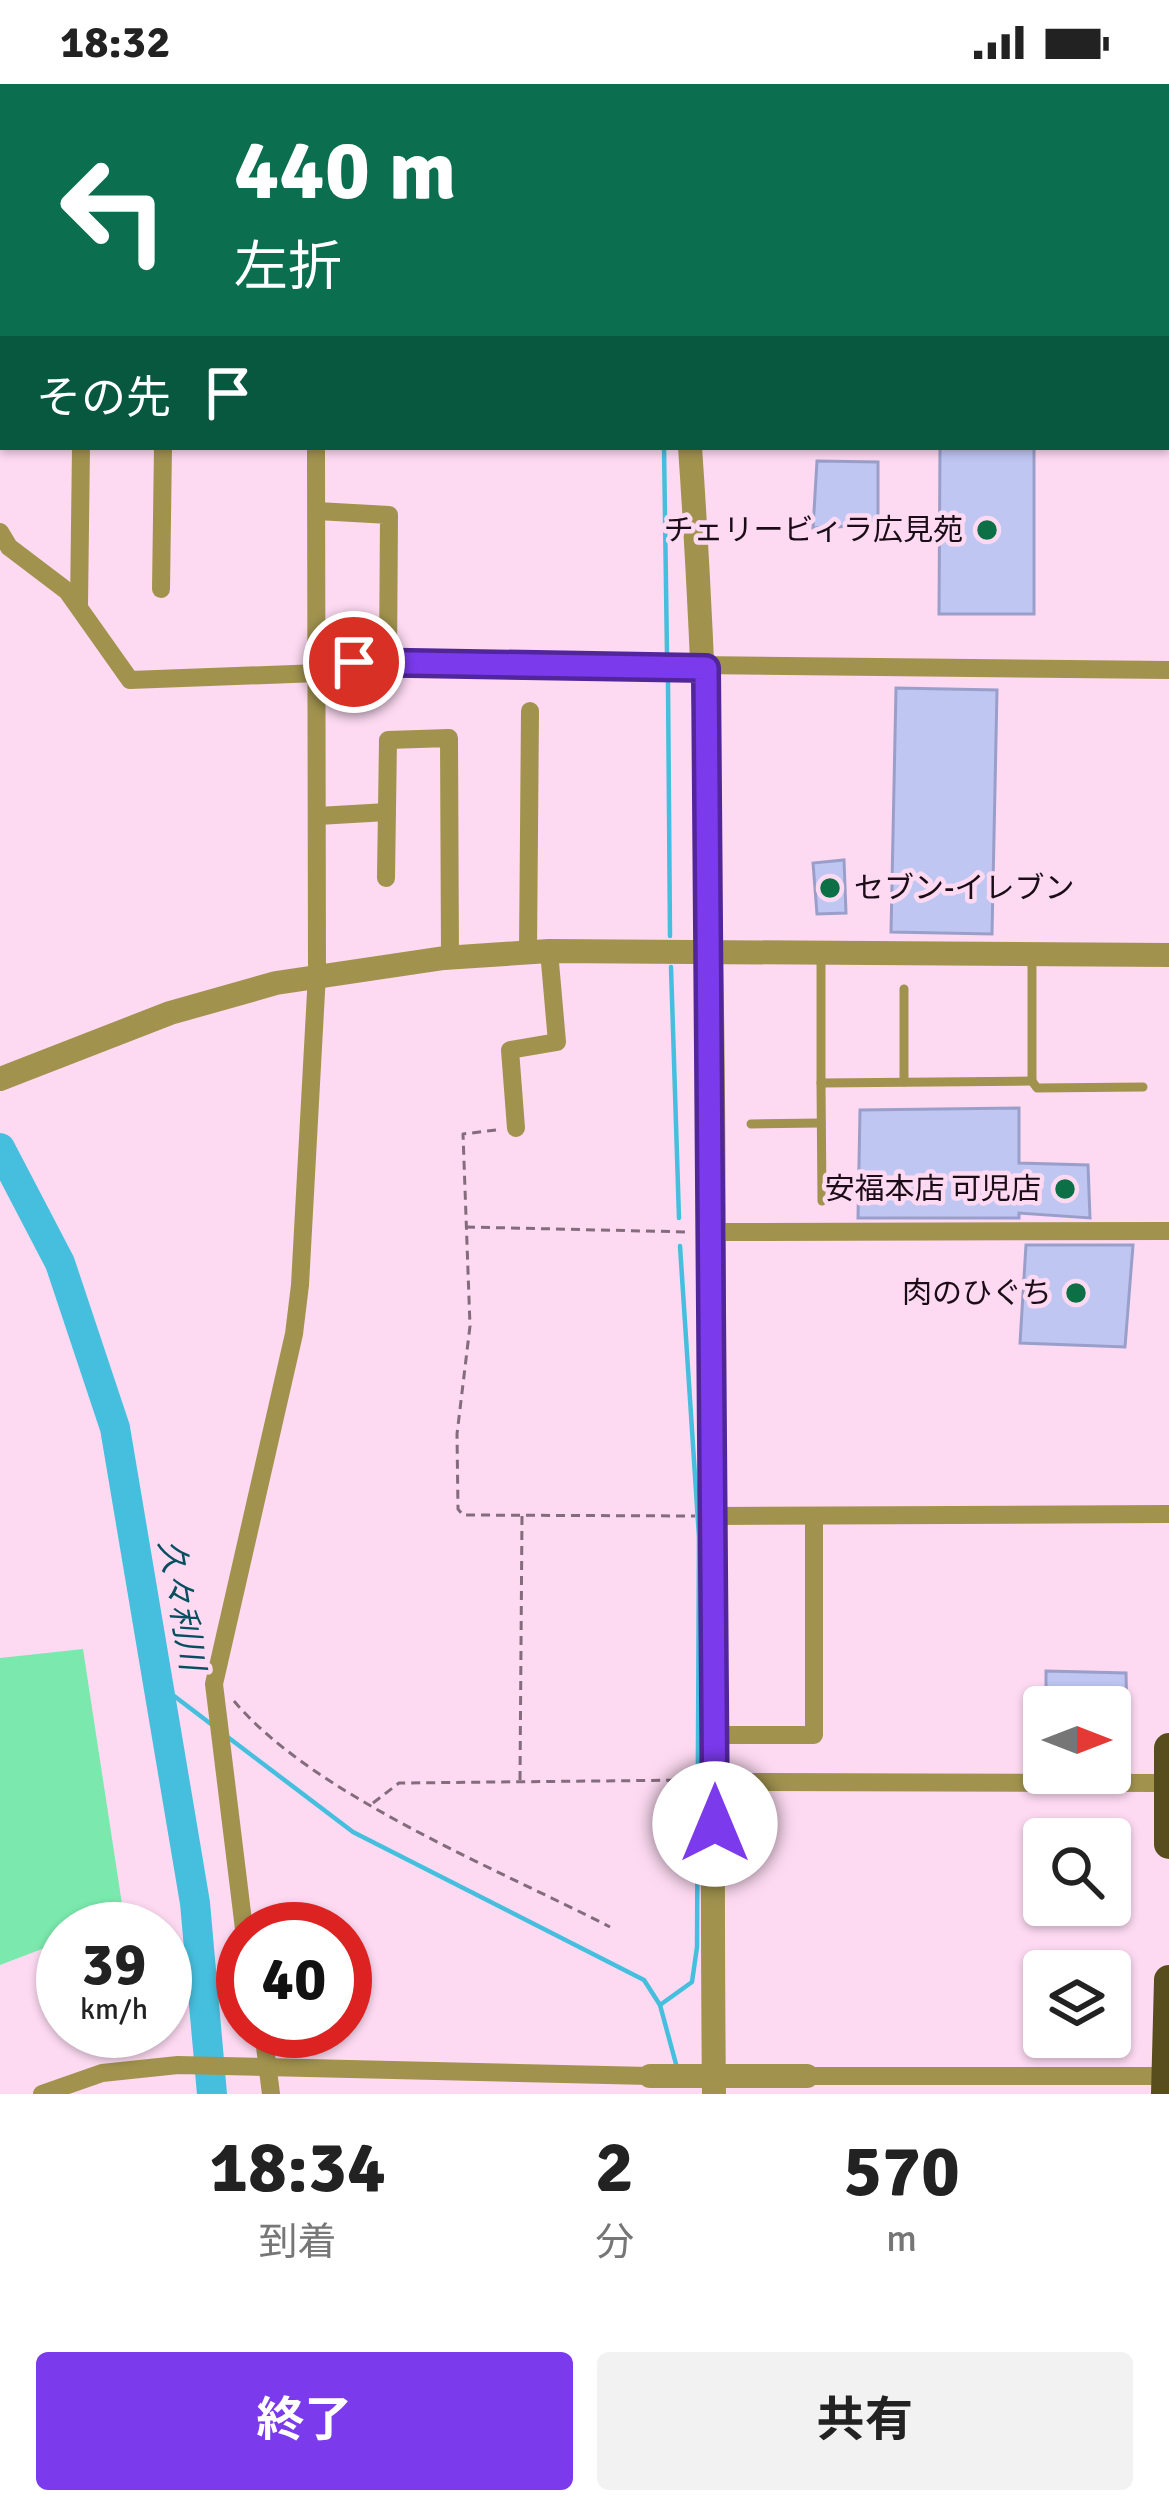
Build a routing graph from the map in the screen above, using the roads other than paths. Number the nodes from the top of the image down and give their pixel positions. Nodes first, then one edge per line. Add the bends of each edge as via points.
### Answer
1 (81, 450) edge
2 (163, 450) edge
3 (316, 450) edge
4 (690, 450) edge
5 (317, 512) junction
6 (0, 532) edge
7 (161, 589) dead end
8 (79, 605) junction
9 (388, 662) junction
10 (319, 667) junction
11 (706, 668) junction
12 (1169, 670) edge
13 (530, 711) dead end
14 (387, 812) junction
15 (318, 816) junction
16 (386, 878) dead end
17 (539, 951) junction
18 (710, 951) junction
19 (821, 952) junction
20 (1032, 954) junction
21 (1169, 956) edge
22 (450, 957) junction
23 (317, 974) junction
24 (904, 989) dead end
25 (9, 1075) edge
26 (1032, 1081) junction
27 (904, 1082) junction
28 (820, 1083) junction
29 (1142, 1087) dead end
30 (821, 1123) junction
31 (751, 1124) dead end
32 (516, 1129) road end
33 (822, 1201) dead end
34 (1169, 1231) edge
35 (712, 1232) junction
36 (1169, 1514) edge
37 (715, 1516) junction
38 (814, 1516) junction
39 (715, 1735) junction
40 (1169, 1748) edge
41 (715, 1782) junction
42 (1168, 1783) edge
43 (1169, 1844) edge
44 (241, 1902) edge
45 (1169, 1980) edge
46 (263, 2058) edge
47 (263, 2066) junction
48 (650, 2076) joint
49 (808, 2076) joint
50 (708, 2082) edge
51 (1166, 2085) edge
52 (42, 2094) edge
53 (272, 2094) edge

1 - 8 street
2 - 7 street
3 - 5 street
4 - 11 street
5 - 9 street via 389,515
5 - 10 street
6 - 8 street
8 - 10 street via 130,680
9 - 10 street
9 - 11 street
10 - 15 street
11 - 12 street
11 - 18 street
13 - 17 street
14 - 15 street
14 - 16 street
14 - 22 street via 388,740 449,738
15 - 23 street
17 - 18 street
17 - 22 street
17 - 32 street via 557,1042 509,1050
18 - 19 street
18 - 35 street
19 - 20 street
19 - 28 lane
20 - 21 street
20 - 26 lane
22 - 23 street
23 - 25 street via 170,1013
23 - 44 street via 294,1334 215,1691
24 - 27 lane
26 - 27 lane
26 - 29 lane via 1037,1088
27 - 28 lane
28 - 30 lane
30 - 31 lane
30 - 33 lane
34 - 35 street
35 - 37 street
36 - 38 street
37 - 38 street
37 - 39 street
38 - 39 street via 814,1735
39 - 41 street
40 - 42 main road
41 - 42 street
41 - 50 street
42 - 43 main road
45 - 51 main road
46 - 47 street
47 - 48 street
47 - 52 street via 102,2073
47 - 53 street
48 - 50 street
49 - 50 street
49 - 51 street

